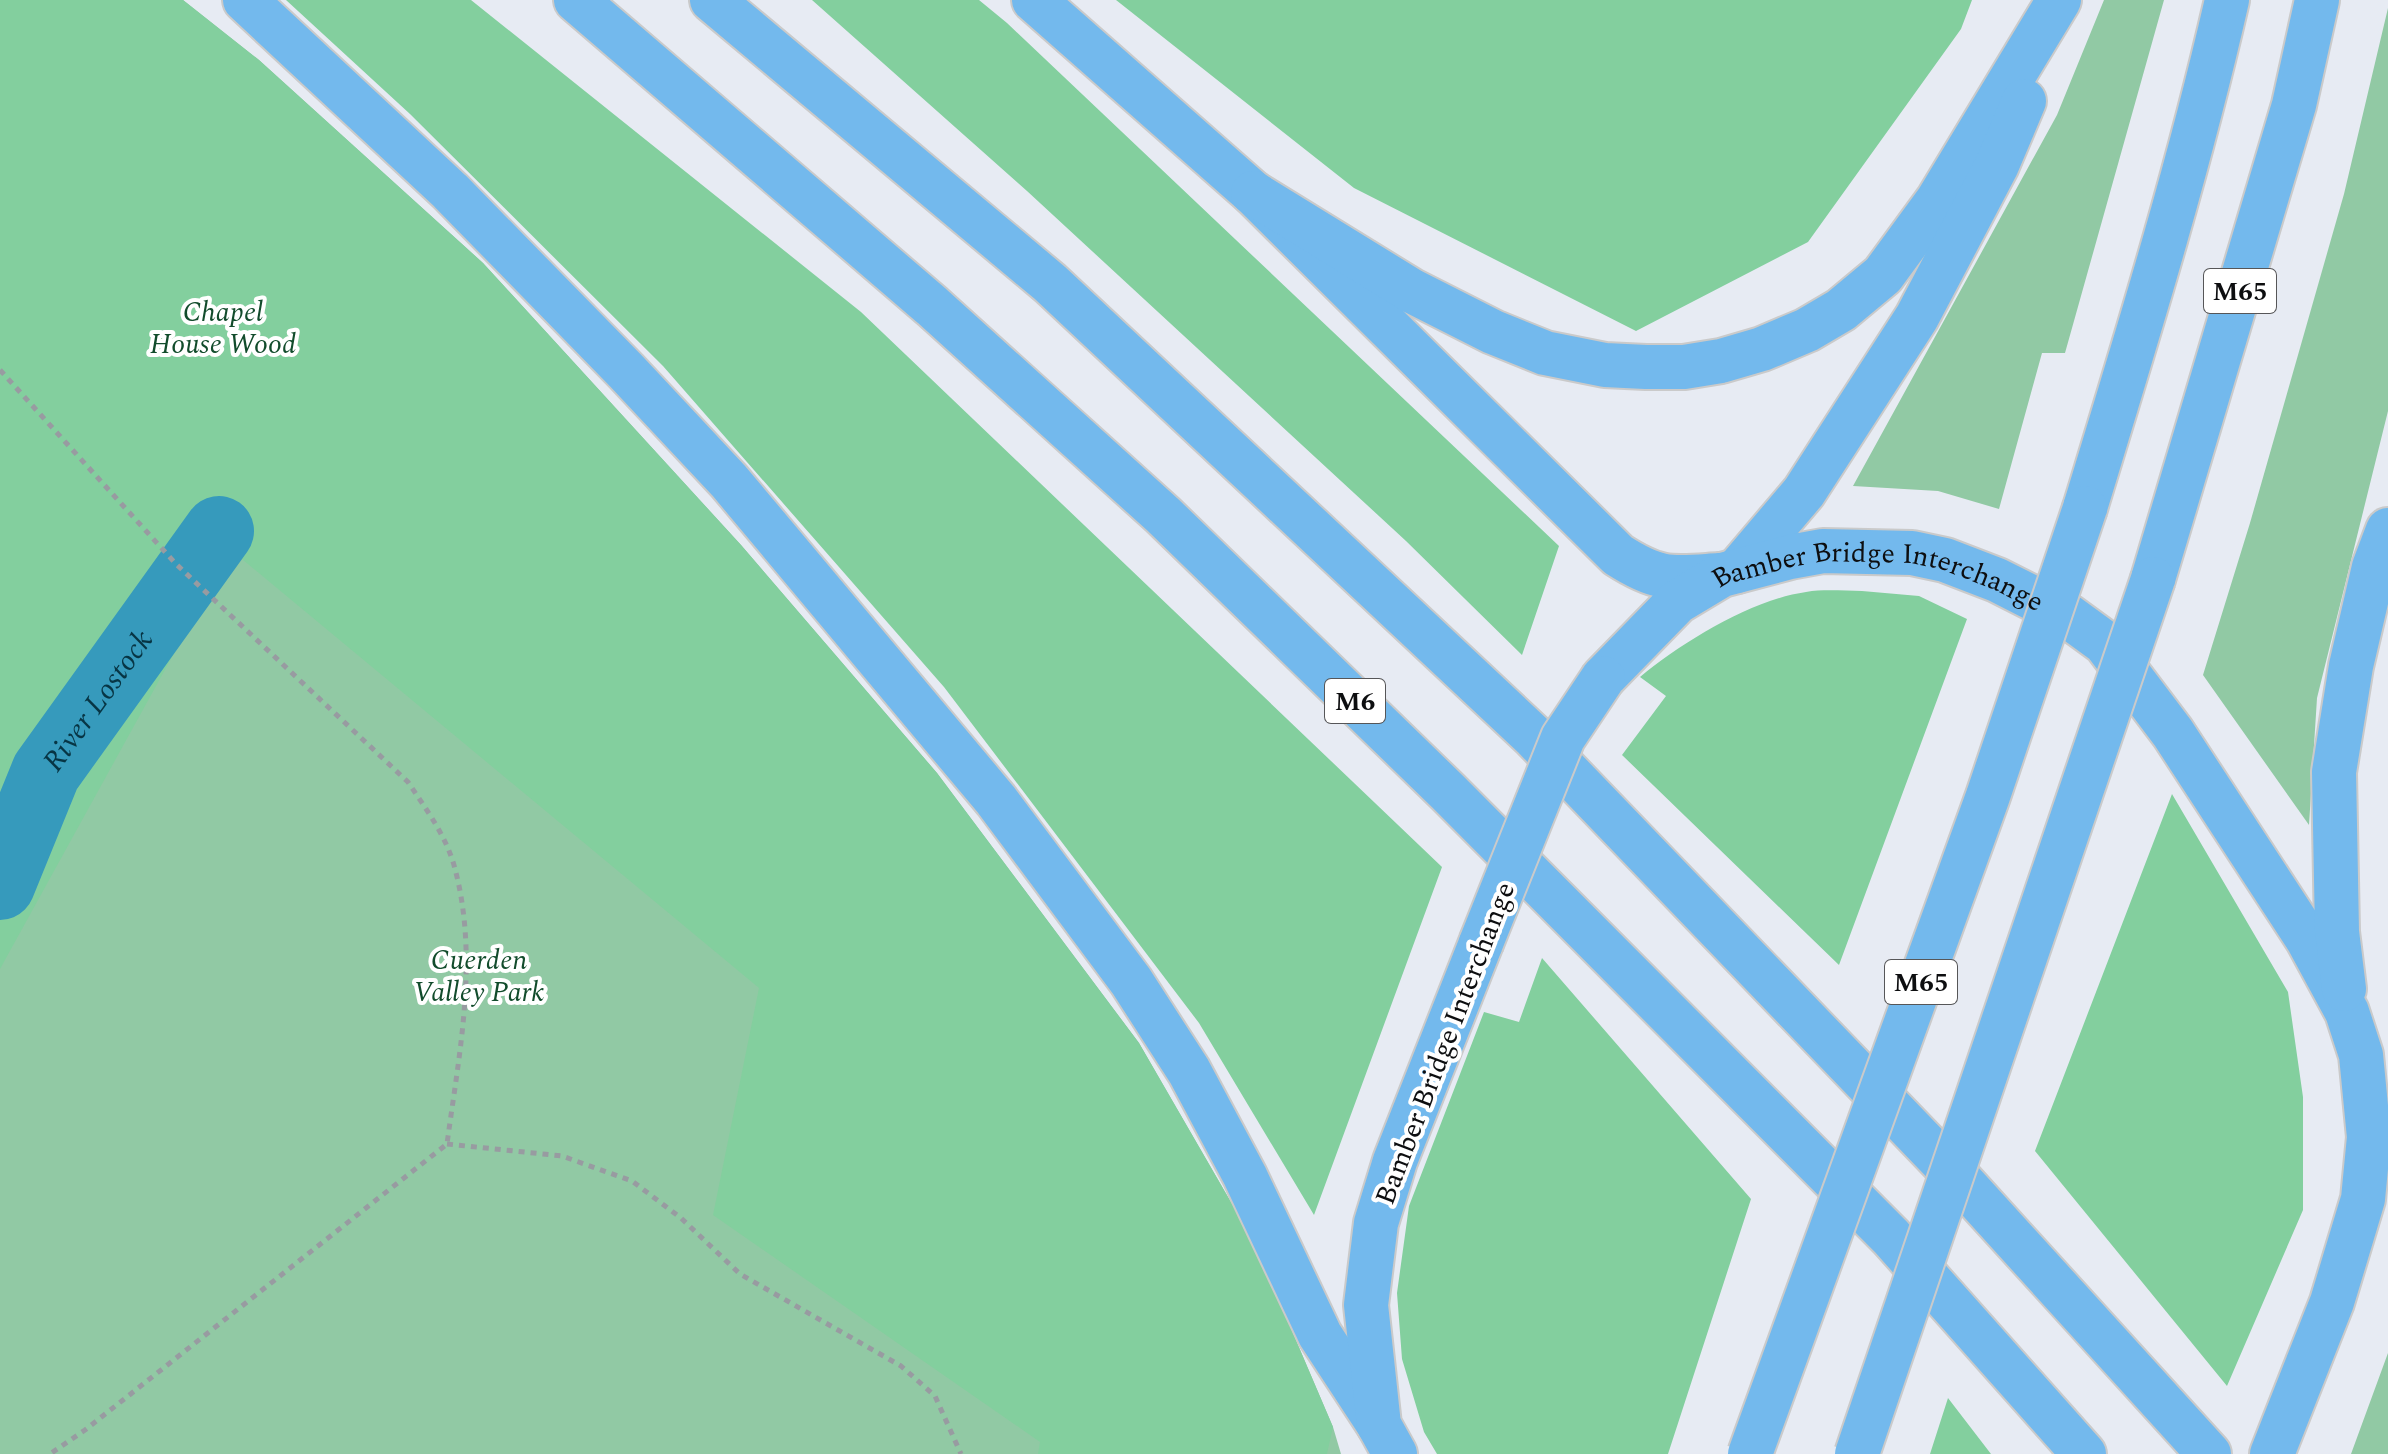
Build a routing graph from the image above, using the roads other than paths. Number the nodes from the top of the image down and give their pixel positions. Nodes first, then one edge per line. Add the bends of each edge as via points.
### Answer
1 (245, 0) edge
2 (576, 0) edge
3 (712, 0) edge
4 (1034, 0) edge
5 (2059, 0) edge
6 (2067, 0) edge
7 (2227, 0) edge
8 (2317, 0) edge
9 (1253, 193) junction
10 (2388, 530) edge
11 (1729, 573) junction
12 (2347, 1012) junction
13 (2361, 1055) junction
14 (2388, 1125) edge
15 (1387, 1439) edge
16 (1750, 1454) edge
17 (1857, 1454) edge
18 (2084, 1454) edge
19 (2209, 1454) edge
20 (2272, 1454) edge

1 - 15 highway via 440,181 637,382 729,481 996,800 1131,981 1189,1071 1320,1335
2 - 18 highway, M6 via 932,306 1163,515 1448,792 1891,1237
3 - 19 highway via 1050,283 1534,737 1961,1181
4 - 9 highway
5 - 9 highway via 1938,200 1883,275 1807,330 1721,361 1632,367 1545,353 1412,291
6 - 11 highway via 1997,165 1917,317 1804,492
7 - 16 highway, M65, bridge via 2167,234 2085,508 1988,796
8 - 17 highway, M65, bridge via 2294,105 2153,579
9 - 11 highway via 1618,555 1668,578
10 - 12 highway via 2361,624 2334,772 2337,932
11 - 12 highway, Bamber Bridge Interchange via 1823,551 1912,553 1997,580 2093,633 2181,746 2308,940
11 - 15 highway, Bamber Bridge Interchange, bridge via 1677,602 1603,678 1563,738 1481,943 1376,1223 1366,1305
12 - 13 highway, Bamber Bridge Interchange
13 - 14 highway
13 - 20 highway, Bamber Bridge Interchange via 2369,1137 2363,1199 2332,1302

